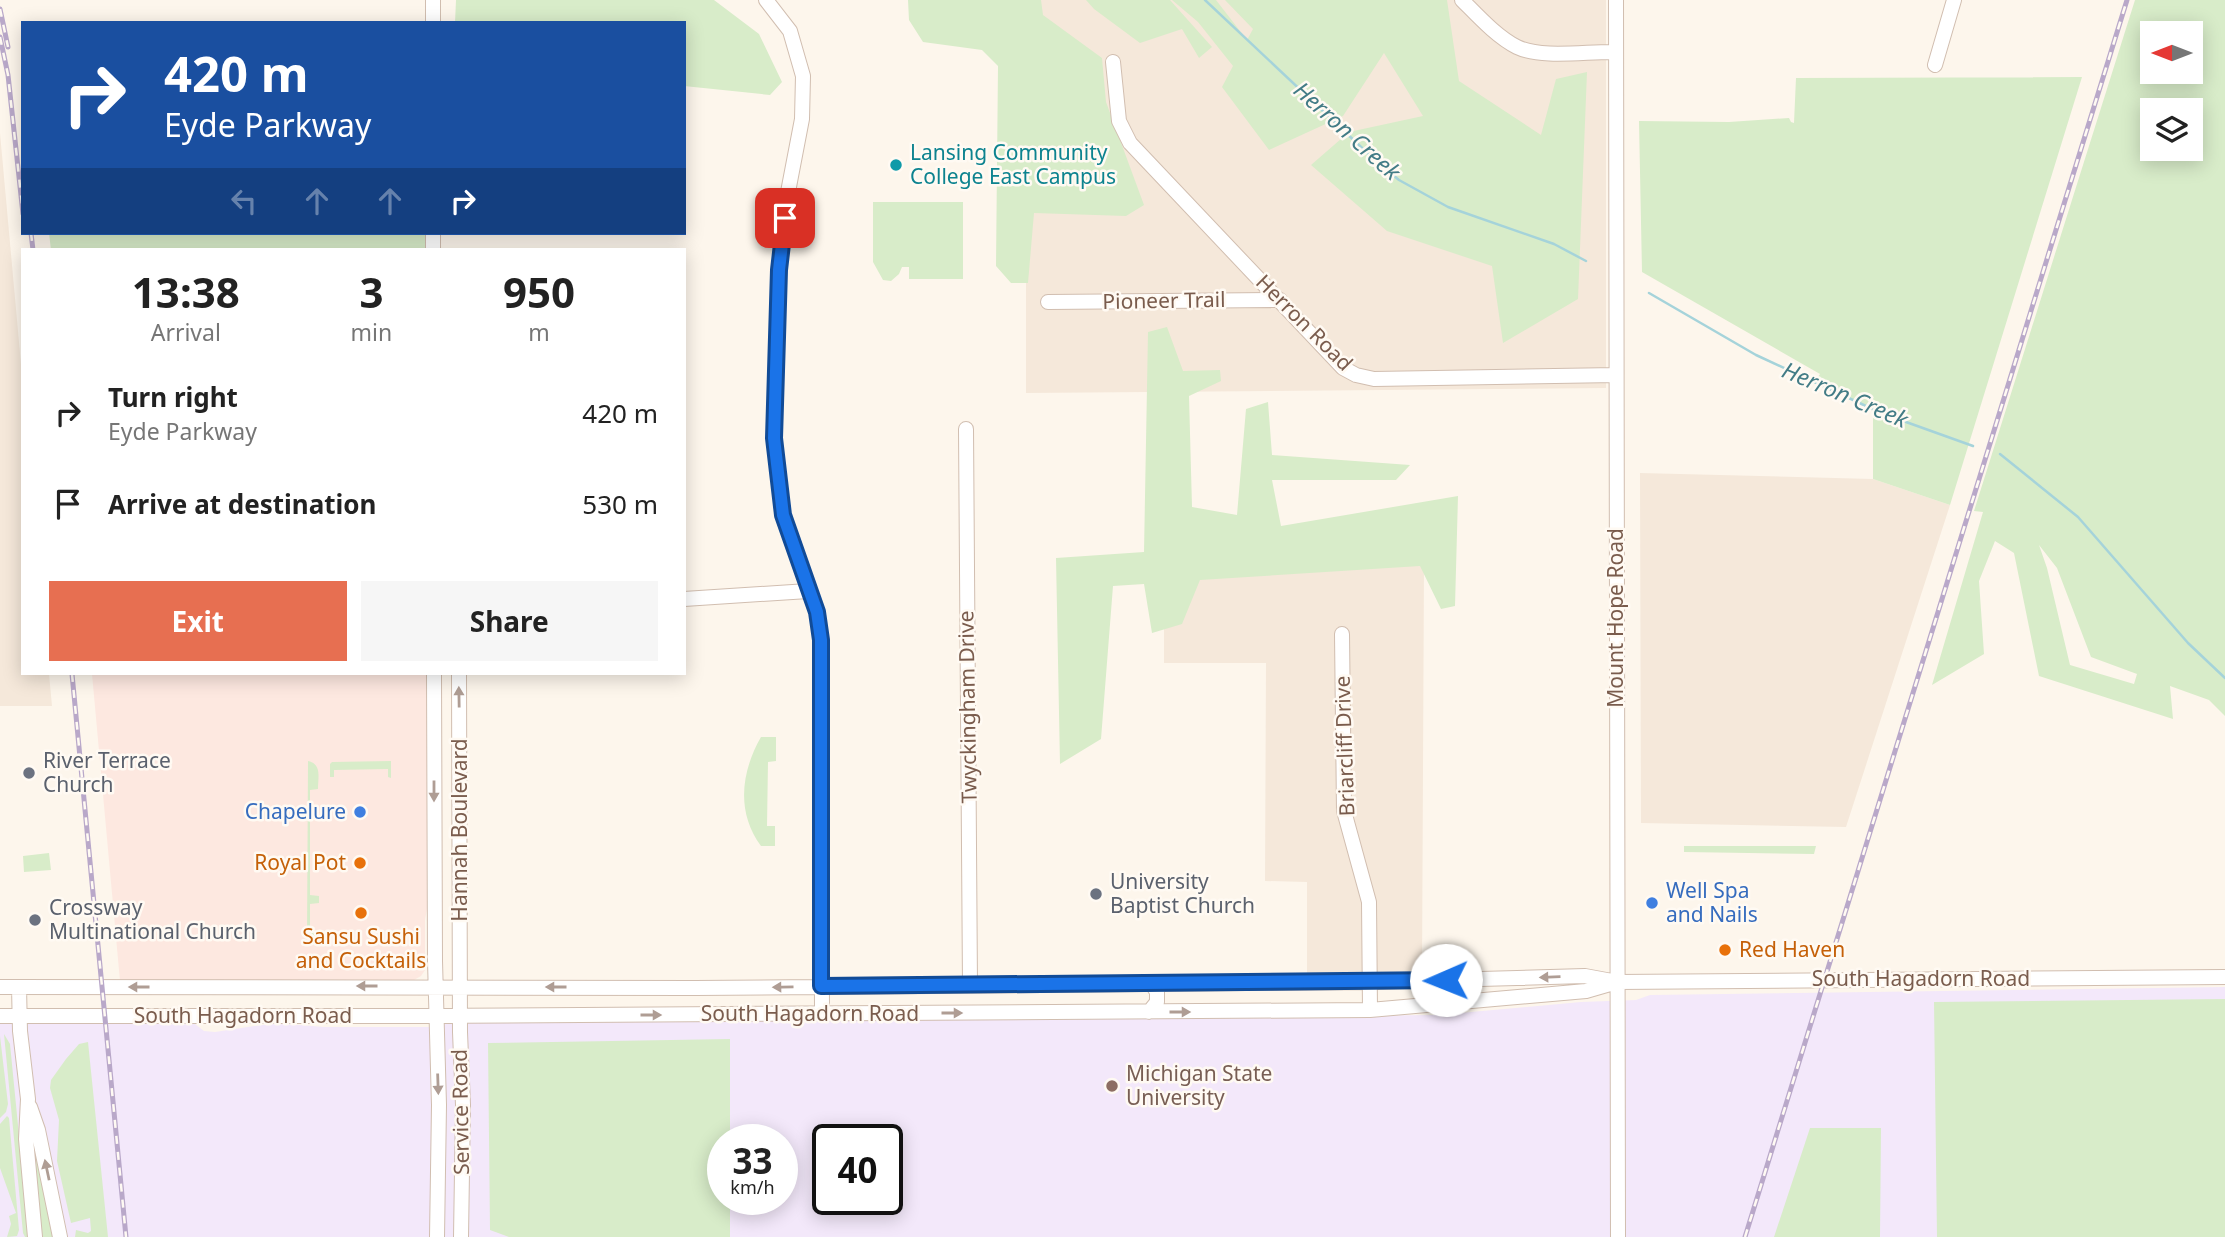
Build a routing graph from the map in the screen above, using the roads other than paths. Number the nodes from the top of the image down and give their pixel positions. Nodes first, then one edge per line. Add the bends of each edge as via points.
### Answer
1 (433, 0) edge
2 (766, 0) edge
3 (1462, 0) edge
4 (1616, 0) edge
5 (1954, 0) edge
6 (433, 21) edge
7 (1616, 52) junction
8 (1113, 62) dead end
9 (1935, 65) dead end
10 (1280, 300) junction
11 (1048, 302) dead end
12 (1616, 375) junction
13 (965, 429) dead end
14 (808, 591) junction
15 (686, 599) edge
16 (1342, 634) dead end
17 (434, 675) edge
18 (459, 675) edge
19 (2225, 977) edge
20 (1370, 982) junction
21 (1617, 982) junction
22 (1152, 984) junction
23 (970, 985) junction
24 (435, 986) junction
25 (460, 986) junction
26 (821, 986) junction
27 (921, 986) junction
28 (0, 987) edge
29 (19, 987) junction
30 (695, 988) junction
31 (1370, 1010) junction
32 (1149, 1012) junction
33 (921, 1013) junction
34 (684, 1014) junction
35 (822, 1014) junction
36 (0, 1016) edge
37 (19, 1016) junction
38 (435, 1016) junction
39 (461, 1016) junction
40 (28, 1099) junction
41 (35, 1237) edge
42 (60, 1237) edge
43 (437, 1237) edge
44 (461, 1237) edge
45 (1618, 1237) edge

1 - 6 street
2 - 14 street via 790,31 803,76 802,119 779,270 774,438 783,515
3 - 7 street via 1523,49
4 - 7 street, Mount Hope Road
5 - 9 street
7 - 12 street, Mount Hope Road
8 - 10 street, Herron Road via 1119,121 1130,143
10 - 11 street, Pioneer Trail
10 - 12 street, Herron Road via 1343,368 1362,377
12 - 21 street, Mount Hope Road
13 - 23 street, Twyckingham Drive
14 - 15 street
14 - 26 street via 821,640
16 - 20 street, Briarcliff Drive via 1344,811 1369,902
17 -> 24 street, Hannah Boulevard
25 -> 18 street, Hannah Boulevard
19 - 21 street, South Hagadorn Road
21 -> 20 street, South Hagadorn Road via 1585,976
20 - 22 street, South Hagadorn Road
20 - 31 street, Briarcliff Drive
21 - 31 street, South Hagadorn Road via 1586,991
21 - 45 street, Mount Hope Road
22 - 23 street, South Hagadorn Road
22 - 32 street via 1157,1002
23 - 27 street, South Hagadorn Road
24 - 25 street, South Hagadorn Road
24 -> 29 street, South Hagadorn Road
24 - 38 street, Hannah Boulevard
30 -> 25 street, South Hagadorn Road
25 - 39 street, Service Road
26 - 27 street, South Hagadorn Road
26 -> 30 street, South Hagadorn Road
26 - 35 street
27 - 33 street via 915,1000
28 - 29 street, South Hagadorn Road
29 - 37 street
30 - 34 street via 694,1005
32 -> 31 street, South Hagadorn Road
33 -> 32 street, South Hagadorn Road
33 - 35 street, South Hagadorn Road
34 - 35 street, South Hagadorn Road
39 -> 34 street, South Hagadorn Road
36 - 37 street, South Hagadorn Road
37 - 38 street, South Hagadorn Road
37 - 40 street
38 - 39 street, South Hagadorn Road
38 -> 43 street, Hannah Boulevard
39 - 44 street, Service Road
40 - 41 street via 26,1139
42 -> 40 street

